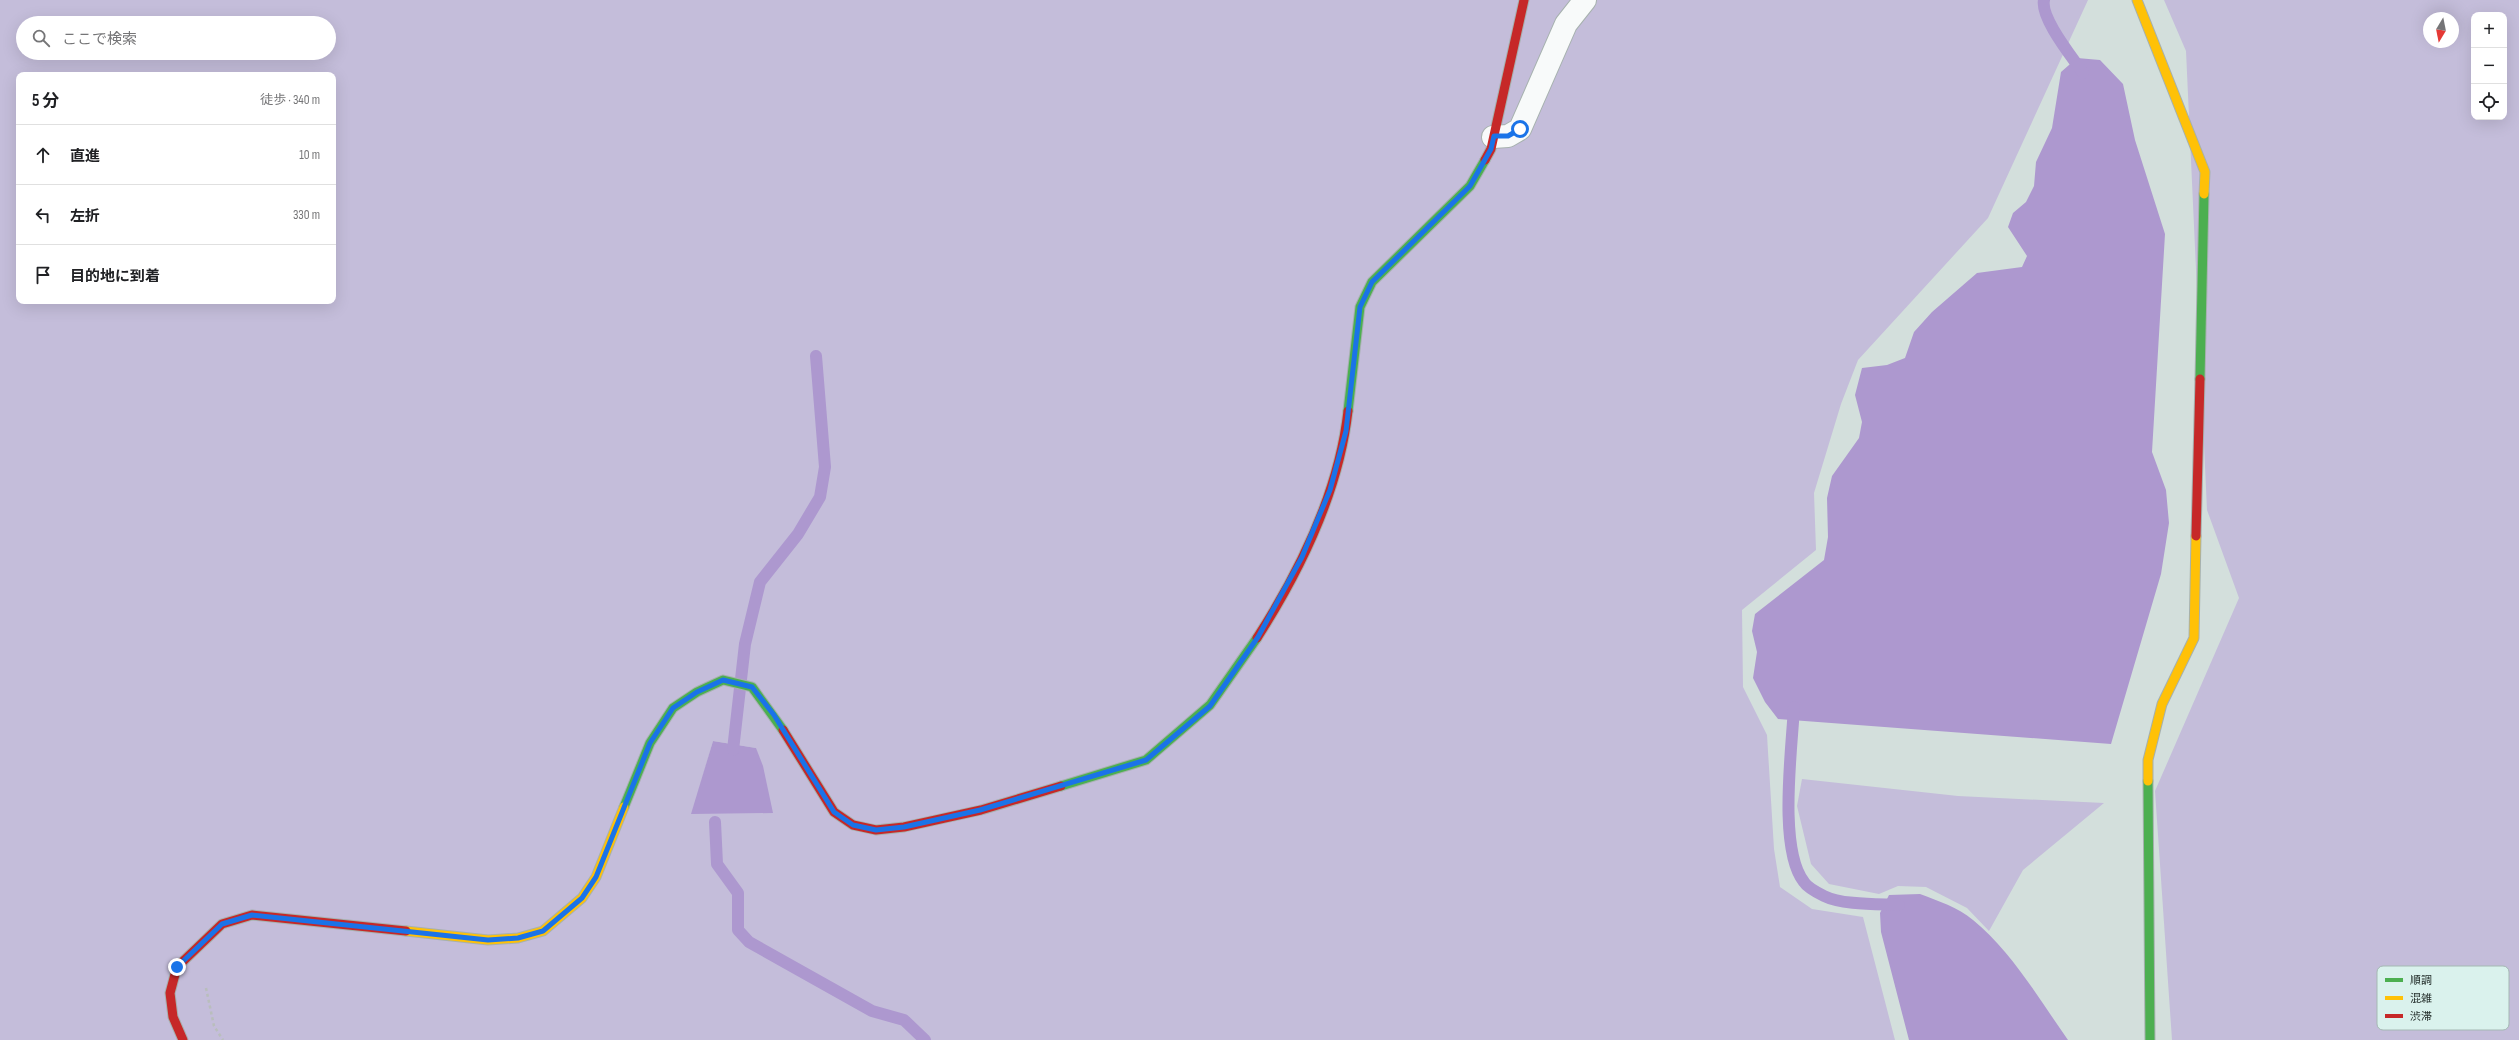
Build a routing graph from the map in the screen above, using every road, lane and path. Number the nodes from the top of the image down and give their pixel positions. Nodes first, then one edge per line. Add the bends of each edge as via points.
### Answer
1 (1524, 0) edge
2 (1585, 0) edge
3 (2137, 0) edge
4 (1494, 136) junction
5 (196, 947) junction
6 (183, 1040) edge
7 (223, 1040) edge
8 (2150, 1040) edge

1 - 4 street
2 - 4 street via 1566,24 1520,129 1508,136
3 - 8 street via 2205,172 2194,638 2162,704 2148,760
4 - 5 street via 1491,149 1470,186 1372,282 1360,307 1346,431 1330,490 1302,557 1258,637 1210,706 1146,760 980,810 904,827 876,830 853,825 834,812 774,715 752,687 723,680 697,692 673,708 650,743 596,877 582,898 543,931 518,938 488,940 252,915 222,924
5 - 6 street via 177,967 170,994 173,1017
5 - 7 path via 214,1026

